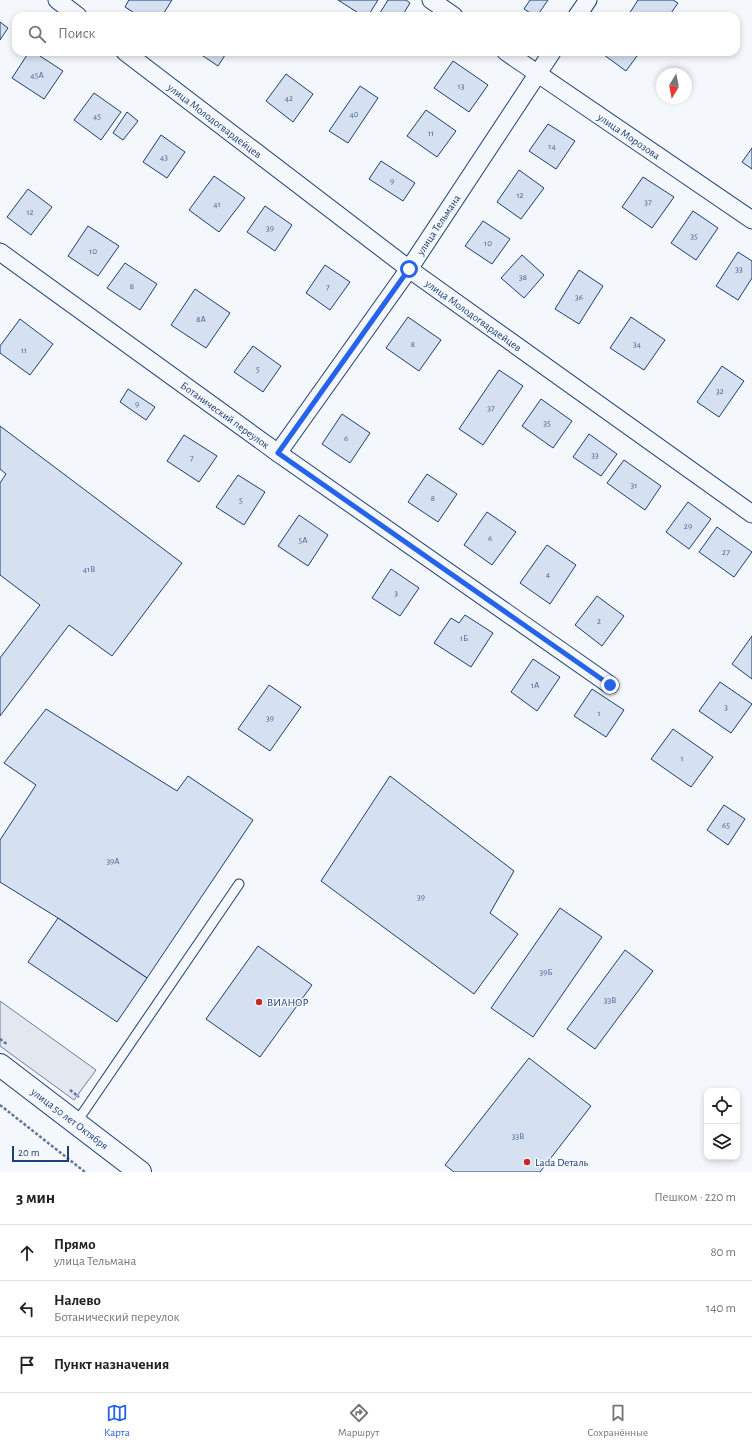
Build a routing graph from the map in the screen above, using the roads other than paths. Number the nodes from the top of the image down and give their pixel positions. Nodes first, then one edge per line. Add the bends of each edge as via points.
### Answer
1 (57, 0) edge
2 (432, 0) edge
3 (588, 0) edge
4 (73, 12) edge
5 (448, 12) edge
6 (580, 12) edge
7 (130, 56) edge
8 (512, 56) edge
9 (549, 56) edge
10 (537, 74) junction
11 (752, 220) edge
12 (0, 252) edge
13 (409, 269) junction
14 (278, 453) junction
15 (752, 514) edge
16 (610, 685) dead end
17 (239, 884) dead end
18 (0, 1065) edge
19 (76, 1124) junction
20 (140, 1172) edge

1 - 4 street
2 - 5 street
3 - 6 street
7 - 13 street, улица Молодогвардейцев
8 - 10 street, улица Морозова
9 - 10 street, улица Тельмана
10 - 11 street, улица Морозова
10 - 13 street, улица Тельмана
12 - 14 street, Ботанический переулок
13 - 14 street, улица Тельмана
13 - 15 street, улица Молодогвардейцев
14 - 16 street, Ботанический переулок
17 - 19 lane
18 - 19 main road, улица 50 лет Октября
19 - 20 main road, улица 50 лет Октября

